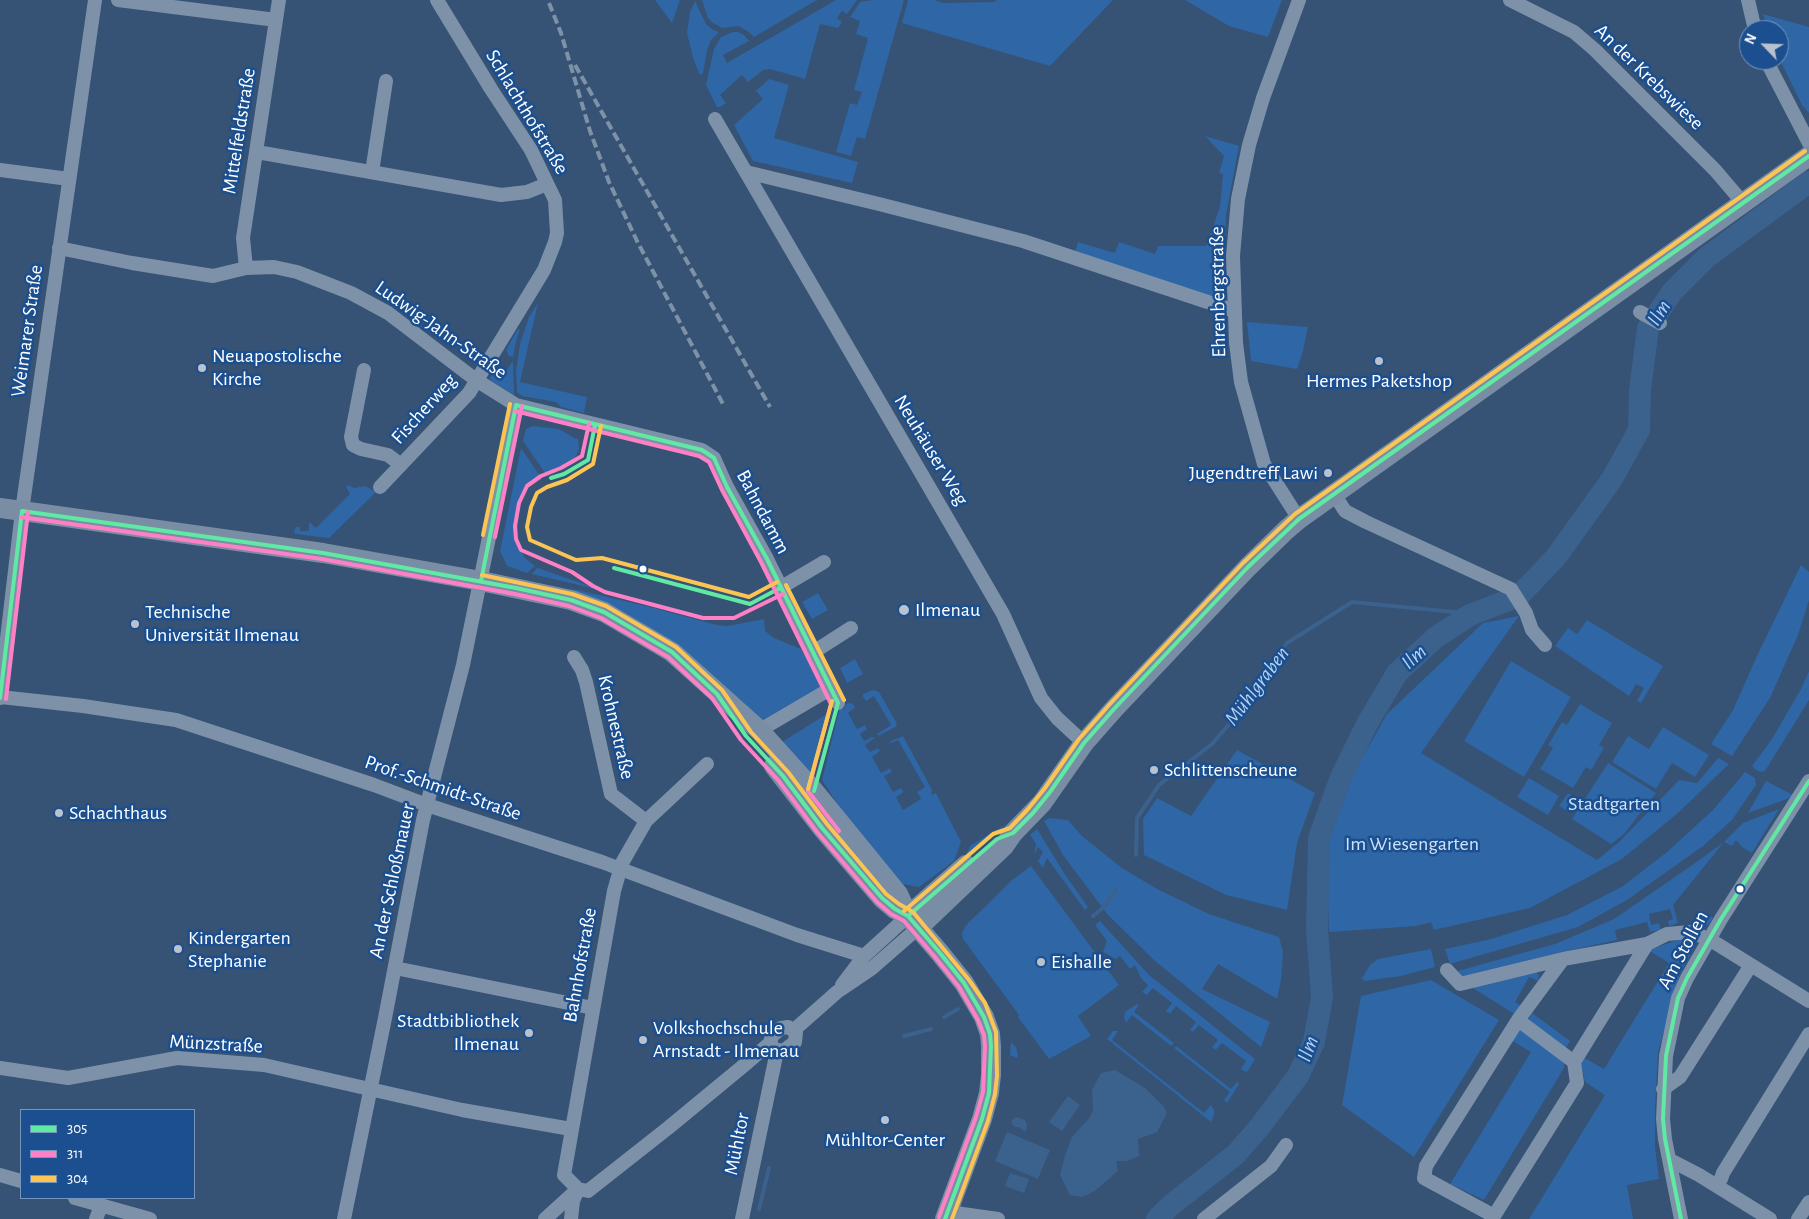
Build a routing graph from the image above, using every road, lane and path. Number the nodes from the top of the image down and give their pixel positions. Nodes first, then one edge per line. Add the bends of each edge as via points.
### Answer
1 (95, 0) edge
2 (118, 0) edge
3 (279, 0) edge
4 (437, 0) edge
5 (1299, 0) edge
6 (1510, 0) edge
7 (1746, 2) edge
8 (276, 20) junction
9 (1752, 20) edge
10 (1771, 70) edge
11 (386, 81) dead end
12 (715, 119) dead end
13 (1809, 143) edge
14 (257, 152) junction
15 (1809, 156) edge
16 (0, 170) edge
17 (372, 172) junction
18 (746, 172) junction
19 (69, 179) junction
20 (548, 184) junction
21 (1744, 204) junction
22 (59, 248) junction
23 (246, 268) junction
24 (1235, 311) junction
25 (1640, 312) dead end
26 (1660, 323) dead end
27 (364, 370) dead end
28 (476, 380) junction
29 (516, 405) junction
30 (710, 455) joint
31 (401, 465) junction
32 (380, 488) dead end
33 (1334, 494) junction
34 (0, 508) edge
35 (22, 511) junction
36 (1300, 519) junction
37 (824, 562) dead end
38 (480, 580) junction
39 (780, 588) junction
40 (851, 628) dead end
41 (1545, 645) dead end
42 (812, 653) junction
43 (574, 657) dead end
44 (830, 689) junction
45 (0, 698) edge
46 (838, 703) dead end
47 (766, 726) dead end
48 (1084, 743) junction
49 (707, 764) dead end
50 (1809, 781) edge
51 (427, 806) junction
52 (646, 821) junction
53 (620, 869) junction
54 (913, 922) junction
55 (1709, 939) junction
56 (1647, 944) junction
57 (864, 956) junction
58 (1563, 960) junction
59 (1751, 965) junction
60 (395, 968) junction
61 (1447, 970) dead end
62 (837, 992) junction
63 (1809, 1001) edge
64 (593, 1008) junction
65 (1518, 1020) junction
66 (1809, 1034) edge
67 (774, 1047) junction
68 (748, 1062) junction
69 (1574, 1062) junction
70 (0, 1068) edge
71 (771, 1076) junction
72 (1663, 1089) junction
73 (370, 1090) junction
74 (571, 1129) junction
75 (1286, 1145) dead end
76 (1670, 1160) junction
77 (0, 1175) edge
78 (20, 1182) edge
79 (1715, 1185) junction
80 (583, 1190) junction
81 (78, 1199) edge
82 (1809, 1202) edge
83 (101, 1206) junction
84 (947, 1216) edge
85 (96, 1219) edge
86 (150, 1219) edge
87 (344, 1219) edge
88 (545, 1219) edge
89 (571, 1219) edge
90 (742, 1219) edge
91 (998, 1219) edge
92 (1204, 1219) edge
93 (1681, 1219) edge
94 (1770, 1219) edge
95 (1798, 1219) edge

1 - 19 street, Weimarer Straße
2 - 8 street
3 - 8 street, Mittelfeldstraße
4 - 20 street, Schlachthofstraße via 531,150
5 - 24 street, Ehrenbergstraße via 1249,145 1238,199 1233,256
6 - 21 street, An der Krebswiese via 1574,32 1595,50 1715,170
7 - 9 street
8 - 14 street, Mittelfeldstraße
10 - 13 street
11 - 17 street
12 - 18 street, Neuhäuser Weg
14 - 17 street
14 - 23 street, Mittelfeldstraße via 243,238
15 - 21 main road
16 - 19 street
17 - 20 street via 502,195 527,192
18 - 24 street via 1023,241
18 - 48 street, Neuhäuser Weg via 1003,614 1041,698
19 - 22 street, Weimarer Straße
20 - 28 street, Schlachthofstraße via 555,200 555,242 544,270
21 - 33 main road
22 - 23 street, Ludwig-Jahn-Straße via 212,276
22 - 35 street, Weimarer Straße
23 - 28 street, Ludwig-Jahn-Straße via 274,267 297,272 351,293 388,313
24 - 36 street, Ehrenbergstraße via 1241,382 1264,464
25 - 26 street
27 - 31 street, Fischerweg via 352,430 353,445 388,455
28 - 29 street, Ludwig-Jahn-Straße
28 - 31 street, Fischerweg via 469,393
29 - 30 street, Ludwig-Jahn-Straße via 702,450
29 - 38 street, An der Schloßmauer
30 - 39 street, Bahndamm
31 - 32 street, Fischerweg
33 - 36 main road
33 - 41 street via 1346,511 1366,522 1511,588 1532,630
34 - 35 main road
35 - 38 main road via 323,553
35 - 45 street, Weimarer Straße
36 - 48 main road via 1248,567
37 - 39 street, Bahndamm
38 - 51 street, An der Schloßmauer via 463,665
38 - 54 main road via 571,600 604,612 672,652 717,694 746,736 783,776 882,898
39 - 42 street, Bahndamm
40 - 42 street
42 - 44 street, Bahndamm
43 - 52 street, Krohnestraße via 586,682 611,794
44 - 46 street, Bahndamm
44 - 47 street
45 - 51 street, Prof.-Schmidt-Straße via 176,720 374,785
48 - 54 main road via 1042,803 1012,833 997,839
49 - 52 street, Bahnhofstraße
50 - 55 street, Am Stollen
51 - 53 street, Prof.-Schmidt-Straße
51 - 60 street, An der Schloßmauer
52 - 53 street, Bahnhofstraße
53 - 57 street, Prof.-Schmidt-Straße
53 - 64 street, Bahnhofstraße
54 - 57 street
54 - 62 street via 871,969
54 - 84 main road via 972,995 990,1034 989,1093
55 - 56 street via 1690,932 1666,934
55 - 59 street
55 - 72 street, Am Stollen via 1678,998
56 - 58 street
56 - 69 street
57 - 62 street
58 - 61 street via 1460,984
58 - 65 street
59 - 63 street
59 - 72 street via 1680,1077
60 - 64 street
60 - 73 street, An der Schloßmauer
62 - 67 street via 794,1030 794,1042 786,1050
64 - 74 street, Bahnhofstraße
65 - 69 street
65 - 69 street via 1426,1166 1424,1178 1494,1216 1577,1083
66 - 79 street
67 - 68 street
67 - 71 street, Mühltor
68 - 71 street via 760,1065
68 - 80 street via 668,1128
70 - 73 street, Münzstraße via 68,1078 177,1058 264,1065
71 - 90 street, Mühltor
72 - 76 street, Am Stollen via 1664,1139
73 - 74 street, Münzstraße
73 - 87 street, An der Schloßmauer
74 - 80 street, Bahnhofstraße via 564,1176
75 - 92 street via 1271,1166
76 - 79 street
76 - 93 street, Am Stollen
77 - 78 street
79 - 94 street
80 - 88 street
80 - 89 street via 573,1200
81 - 83 street
82 - 95 street
83 - 85 street
83 - 86 street
84 - 91 street

